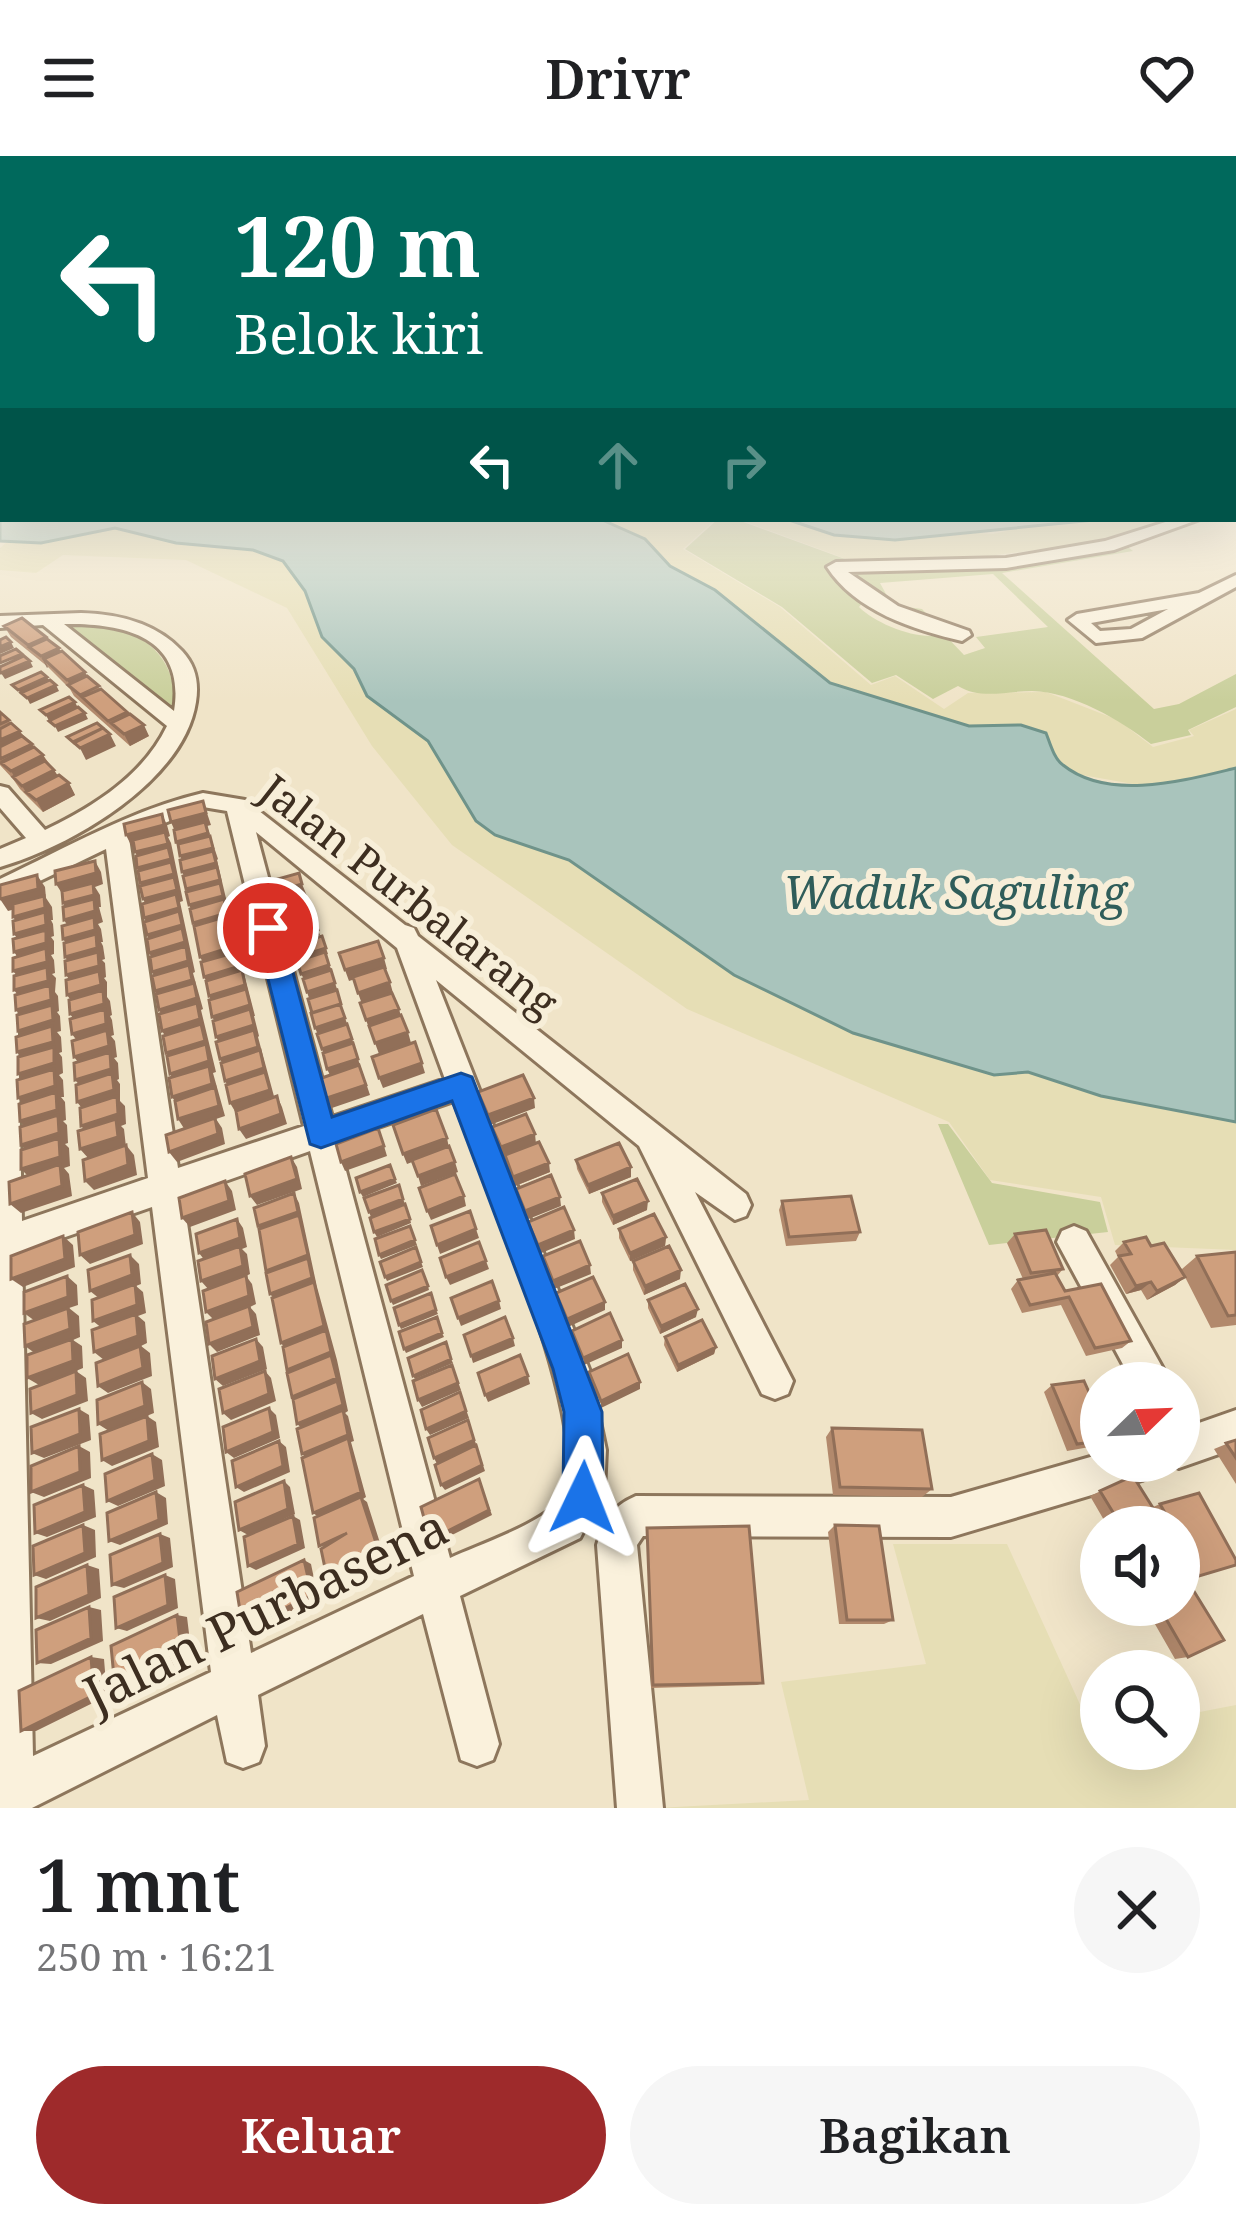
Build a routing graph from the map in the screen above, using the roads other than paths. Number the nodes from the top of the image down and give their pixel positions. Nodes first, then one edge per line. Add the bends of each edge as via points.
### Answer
1 (1101, 547) edge
2 (1236, 580) edge
3 (1199, 598) junction
4 (0, 622) edge
5 (50, 622) junction
6 (962, 635) dead end
7 (180, 726) junction
8 (0, 793) edge
9 (237, 805) junction
10 (116, 831) junction
11 (42, 841) junction
12 (1, 878) edge
13 (405, 935) junction
14 (461, 1086) junction
15 (321, 1134) junction
16 (650, 1136) junction
17 (166, 1187) junction
18 (735, 1205) dead end
19 (6, 1242) junction
20 (1074, 1242) dead end
21 (1141, 1362) edge
22 (775, 1381) dead end
23 (1236, 1429) edge
24 (1200, 1437) edge
25 (1080, 1479) edge
26 (436, 1586) junction
27 (234, 1684) junction
28 (477, 1744) dead end
29 (243, 1746) dead end
30 (10, 1800) edge
31 (640, 1808) edge

1 - 6 street via 1006,563 836,567 853,589
2 - 3 street
3 - 3 street via 1111,640 1077,620
4 - 5 street
5 - 7 street
5 - 7 street via 106,620 171,646 190,684
7 - 11 street via 111,803
8 - 11 street
9 - 10 street, Jalan Purbalarang via 203,800
9 - 13 street, Jalan Purbalarang
9 - 15 street
10 - 12 street, Jalan Purbalarang
10 - 17 street
11 - 12 street
12 - 19 street
13 - 14 street
13 - 16 street, Jalan Purbalarang
14 - 15 street
14 - 26 street, Jalan Purbasena via 583,1412 583,1498 566,1524
15 - 17 street
15 - 26 street
16 - 18 street, Jalan Purbalarang
16 - 22 street
17 - 19 street
17 - 27 street
19 - 30 street
20 - 21 street
23 - 24 street
25 - 31 street via 951,1517 637,1516 622,1527 617,1545
26 - 27 street, Jalan Purbasena
26 - 28 street
27 - 29 street
27 - 30 street, Jalan Purbasena

